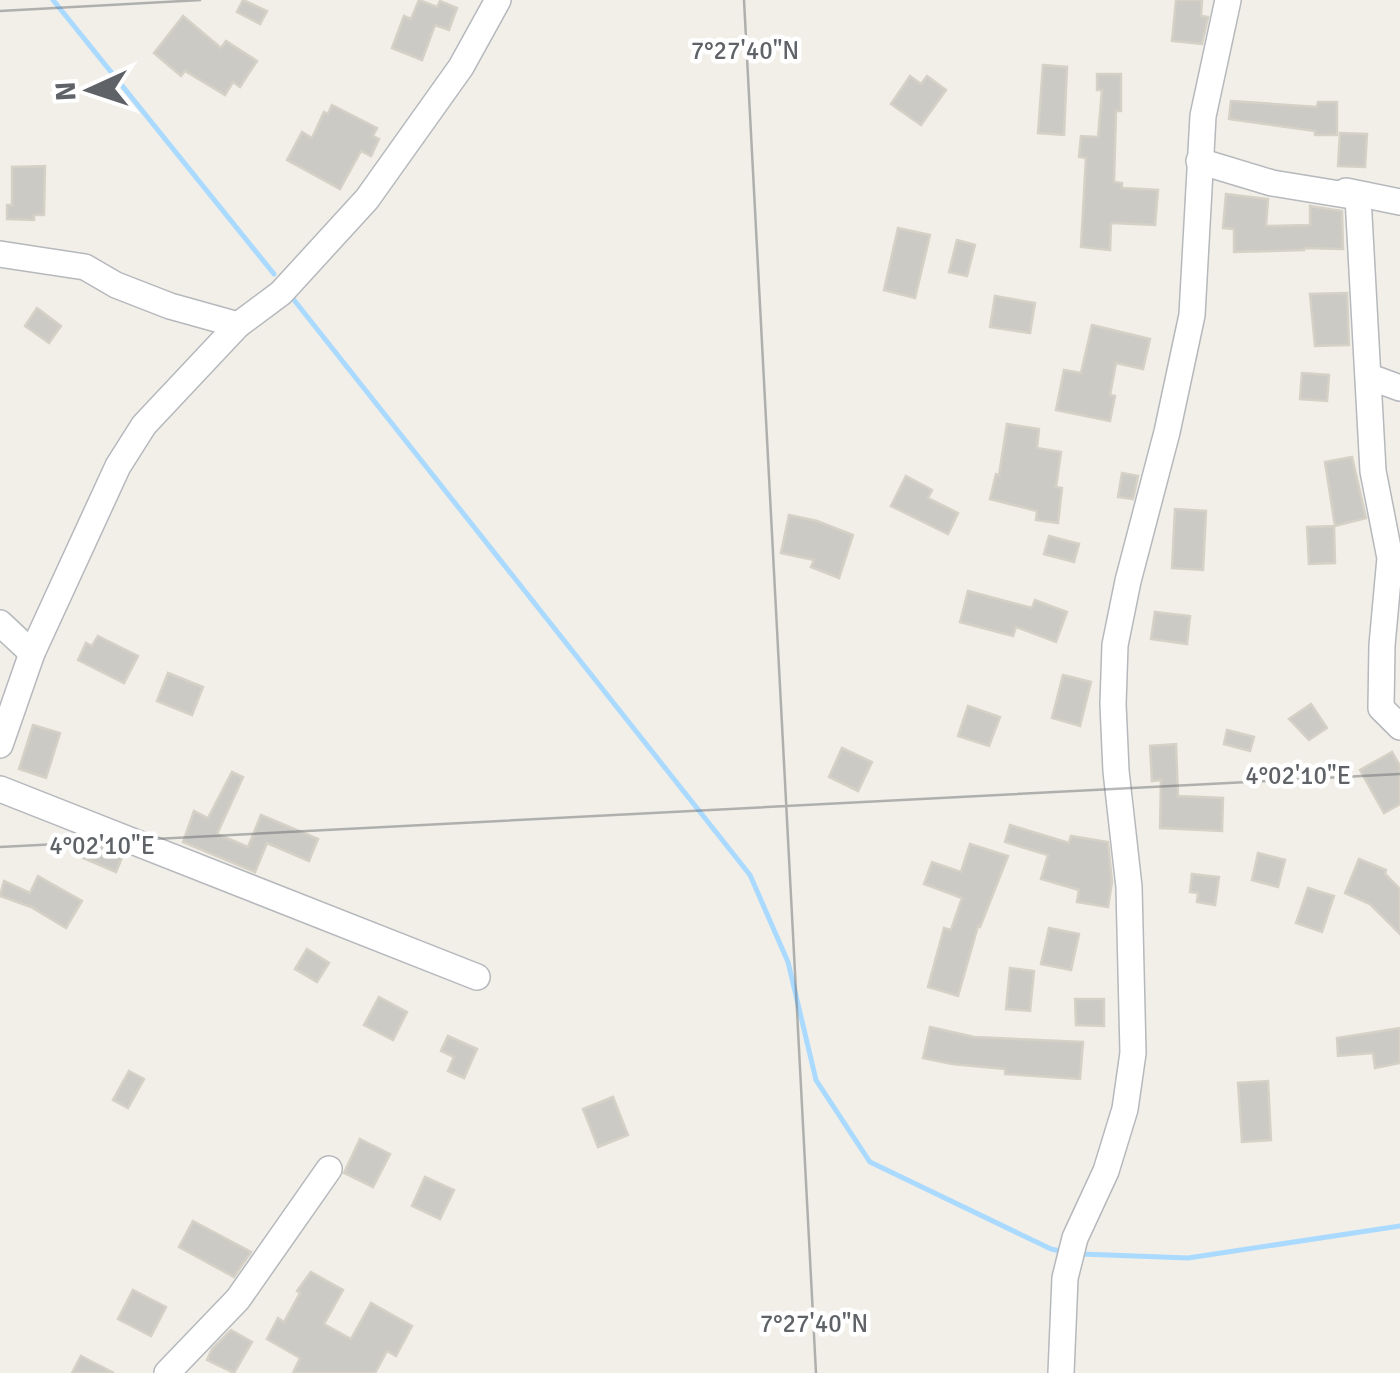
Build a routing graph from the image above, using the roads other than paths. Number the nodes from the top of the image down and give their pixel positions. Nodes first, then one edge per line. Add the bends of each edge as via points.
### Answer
1 (498, 0) edge
2 (1228, 0) edge
3 (1199, 161) junction
4 (1400, 202) edge
5 (0, 254) edge
6 (238, 325) junction
7 (1370, 376) junction
8 (1400, 388) edge
9 (0, 624) edge
10 (32, 653) junction
11 (1390, 708) edge
12 (1400, 728) edge
13 (0, 745) edge
14 (0, 789) edge
15 (477, 977) dead end
16 (329, 1169) dead end
17 (168, 1373) edge
18 (1060, 1373) edge

1 - 6 street via 462,67 367,199 281,293
2 - 3 street
3 - 4 street
3 - 7 street via 1272,183 1358,197
3 - 18 street via 1192,315 1115,644 1114,738 1129,886 1133,1052 1116,1140 1071,1255
5 - 6 street via 84,267 170,306
6 - 10 street via 144,426 118,466
7 - 8 street
7 - 11 street via 1372,471 1390,558 1382,646
9 - 10 street
10 - 13 street
11 - 12 street
14 - 15 street
16 - 17 street via 238,1299

